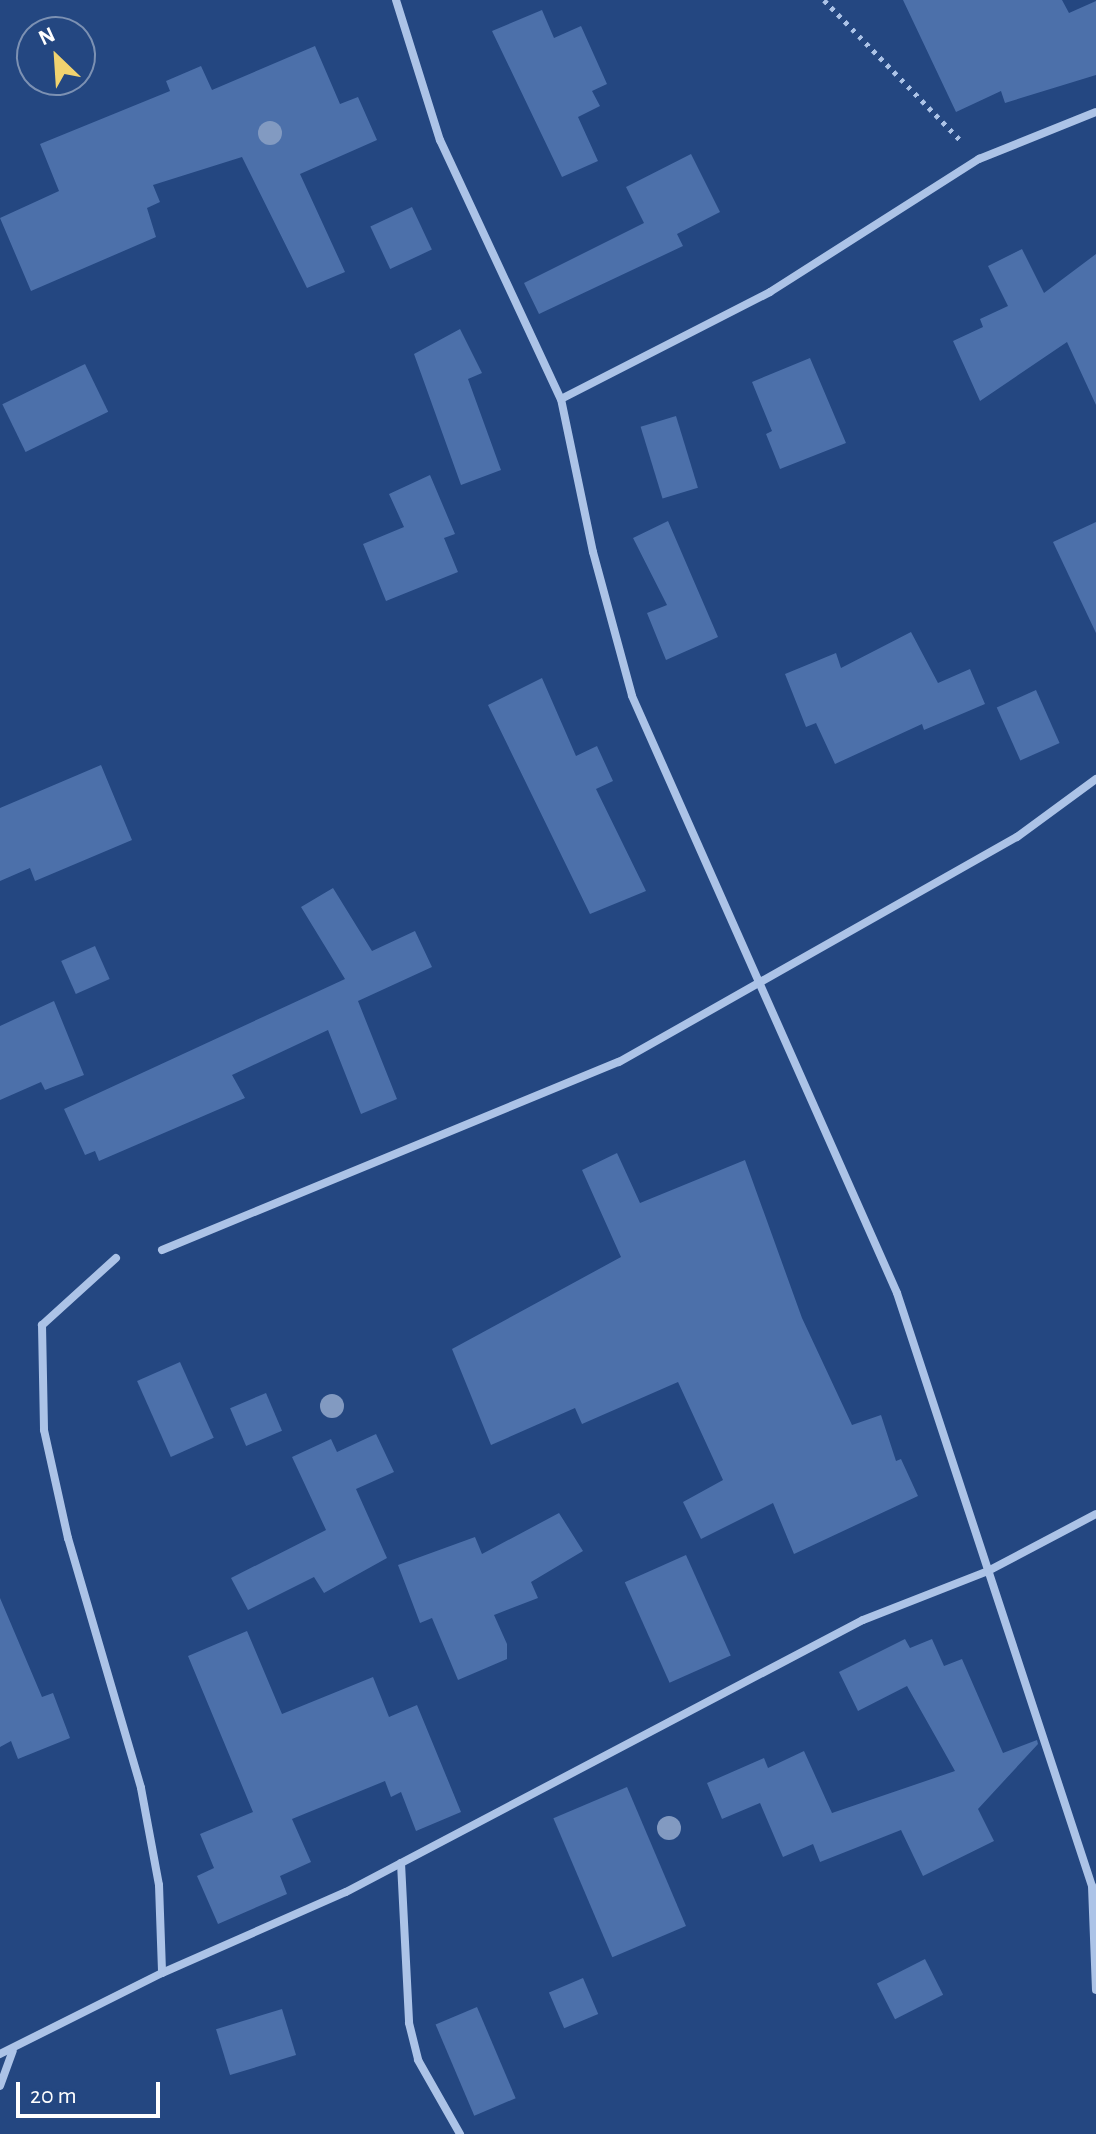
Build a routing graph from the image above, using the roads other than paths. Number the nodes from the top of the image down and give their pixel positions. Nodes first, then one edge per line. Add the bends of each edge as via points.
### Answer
1 (396, 0) edge
2 (1096, 112) edge
3 (561, 399) junction
4 (1096, 779) edge
5 (760, 985) junction
6 (162, 1250) dead end
7 (116, 1258) dead end
8 (1096, 1514) edge
9 (988, 1571) junction
10 (401, 1863) junction
11 (1094, 1886) edge
12 (162, 1973) junction
13 (1096, 1990) edge
14 (13, 2051) junction
15 (0, 2054) edge
16 (0, 2086) edge
17 (460, 2134) edge

1 - 3 street via 440,140
2 - 3 street via 979,159 770,292
3 - 5 street via 593,552 632,696
4 - 5 street via 1017,837
5 - 6 street via 619,1062
5 - 9 street via 897,1293
7 - 12 street via 42,1325 44,1430 68,1538 141,1788 159,1885
8 - 9 street
9 - 10 street via 863,1620
9 - 11 street
10 - 12 street
10 - 17 street via 409,2023 418,2060
11 - 13 street
12 - 14 street
14 - 15 street
14 - 16 street

